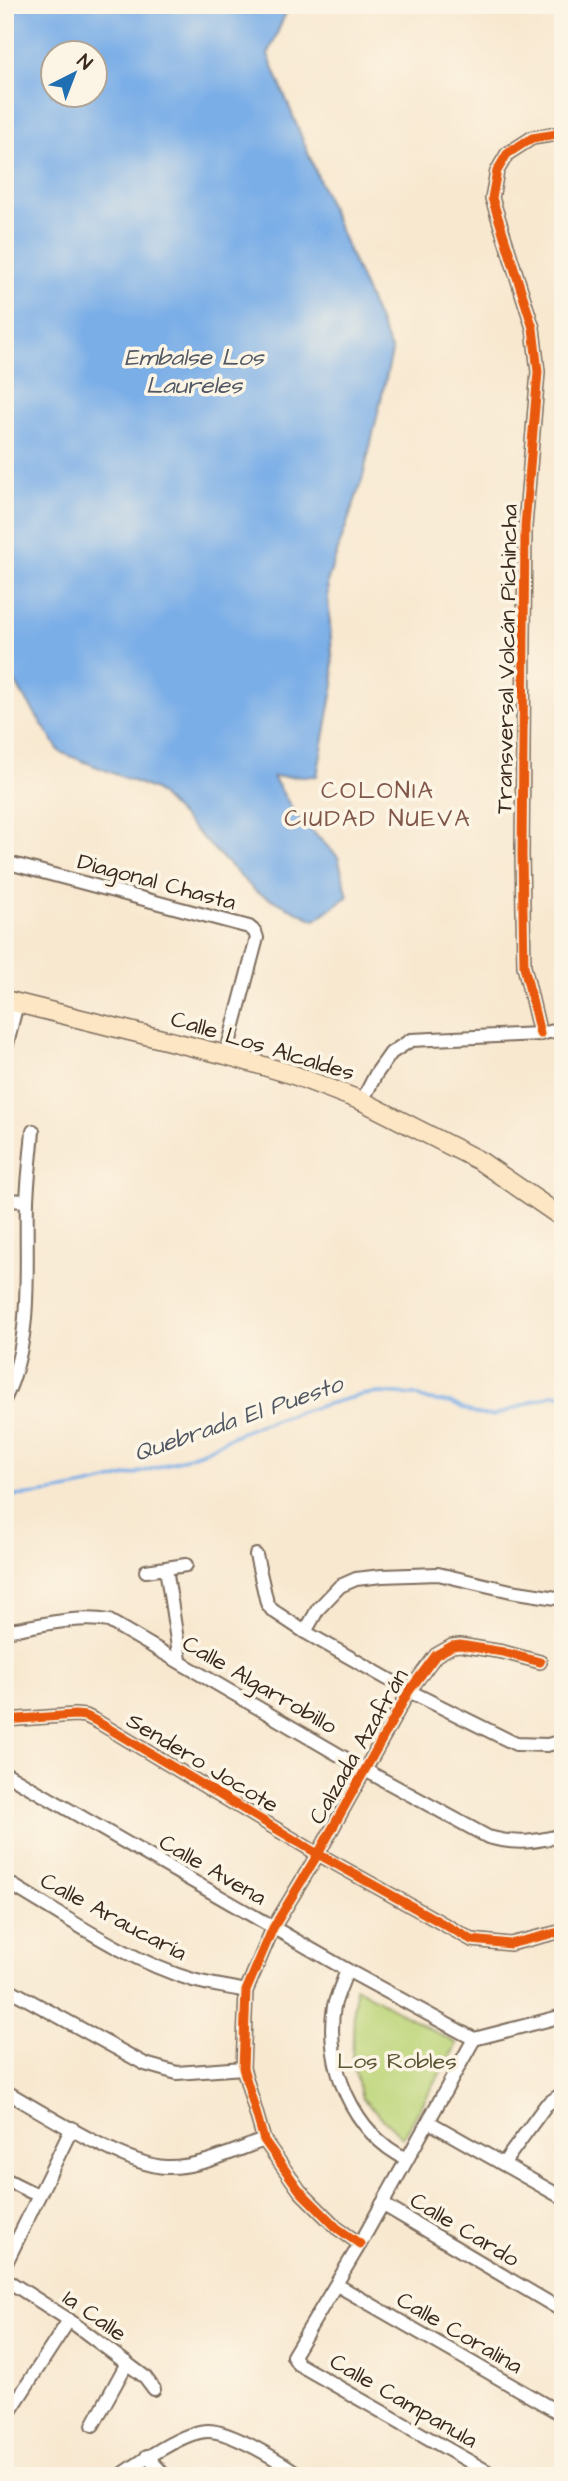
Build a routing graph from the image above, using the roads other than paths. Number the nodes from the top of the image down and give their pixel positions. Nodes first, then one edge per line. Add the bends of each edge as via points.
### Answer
1 (563, 133) edge
2 (5, 862) edge
3 (11, 1001) edge
4 (563, 1029) edge
5 (540, 1034) junction
6 (5, 1052) edge
7 (226, 1055) junction
8 (362, 1101) junction
9 (33, 1131) dead end
10 (5, 1200) edge
11 (27, 1201) junction
12 (563, 1218) edge
13 (5, 1398) edge
14 (256, 1555) dead end
15 (186, 1565) dead end
16 (166, 1568) junction
17 (146, 1571) dead end
18 (563, 1599) edge
19 (5, 1631) edge
20 (305, 1632) junction
21 (180, 1660) junction
22 (540, 1662) dead end
23 (409, 1690) junction
24 (5, 1720) edge
25 (563, 1741) edge
26 (365, 1770) junction
27 (5, 1773) edge
28 (563, 1835) edge
29 (318, 1854) junction
30 (5, 1881) edge
31 (273, 1928) junction
32 (563, 1931) edge
33 (347, 1970) junction
34 (5, 1987) edge
35 (246, 1991) junction
36 (563, 2016) edge
37 (474, 2039) junction
38 (243, 2068) junction
39 (5, 2091) edge
40 (563, 2093) edge
41 (429, 2122) junction
42 (72, 2129) junction
43 (264, 2140) junction
44 (408, 2159) junction
45 (503, 2164) junction
46 (5, 2179) edge
47 (39, 2194) junction
48 (563, 2198) edge
49 (382, 2204) junction
50 (360, 2245) junction
51 (5, 2264) edge
52 (6, 2279) edge
53 (337, 2285) junction
54 (563, 2311) edge
55 (69, 2320) junction
56 (127, 2363) junction
57 (154, 2389) dead end
58 (563, 2415) edge
59 (5, 2419) edge
60 (93, 2425) dead end
61 (147, 2456) junction
62 (120, 2476) edge
63 (164, 2476) edge
64 (302, 2476) edge
65 (495, 2476) edge

1 - 5 street, Transversal Volcán Pichincha via 532,138 508,154 497,171 492,198 533,328 538,372 525,526 522,854 524,967
2 - 7 street, Diagonal Chasta via 255,932
3 - 6 street
3 - 7 main road, Calle Los Alcaldes
4 - 5 street
5 - 8 street via 411,1040 391,1053
7 - 8 main road, Calle Los Alcaldes
8 - 12 main road, Calle Los Alcaldes via 480,1161
9 - 11 street
10 - 11 street
11 - 13 street via 27,1304 15,1377
14 - 20 street via 267,1603
15 - 16 street
16 - 17 street
16 - 21 street
18 - 20 street via 438,1574 356,1579 340,1586 318,1609
19 - 21 street, Calle Algarrobillo via 98,1619
20 - 23 street
21 - 26 street, Calle Algarrobillo
22 - 23 street, Calzada Azafrán via 452,1646 436,1655
23 - 25 street via 516,1744
23 - 26 street, Calzada Azafrán
24 - 29 street, Sendero Jocote via 86,1716
26 - 28 street, Calle Algarrobillo via 488,1837 528,1843
26 - 29 street, Calzada Azafrán
27 - 31 street, Calle Avena
29 - 31 street, Calzada Azafrán
29 - 32 street, Sendero Jocote via 472,1940 510,1944
30 - 35 street, Calle Araucaría via 150,1964 193,1980
31 - 33 street, Calle Avena
31 - 35 street, Calzada Azafrán
33 - 37 street, Calle Avena
33 - 44 street via 333,2021 339,2074 362,2123 391,2151
34 - 38 street via 145,2064 177,2073
35 - 38 street, Calzada Azafrán
36 - 37 street
37 - 41 street
38 - 43 street, Calzada Azafrán
39 - 42 street
40 - 45 street via 546,2105
41 - 44 street
41 - 45 street
42 - 43 street via 128,2157 165,2167 193,2164
42 - 47 street
43 - 50 street, Calzada Azafrán via 300,2190
44 - 49 street
45 - 48 street
46 - 47 street
47 - 51 street
49 - 50 street
49 - 54 street, Calle Cardo
50 - 53 street
52 - 55 street, 1a Calle
53 - 58 street, Calle Coralina
53 - 65 street, Calle Campanula via 294,2360
55 - 56 street, 1a Calle
55 - 59 street
56 - 57 street, 1a Calle
56 - 60 street
61 - 62 street
61 - 63 street
61 - 64 street via 208,2431 265,2453

